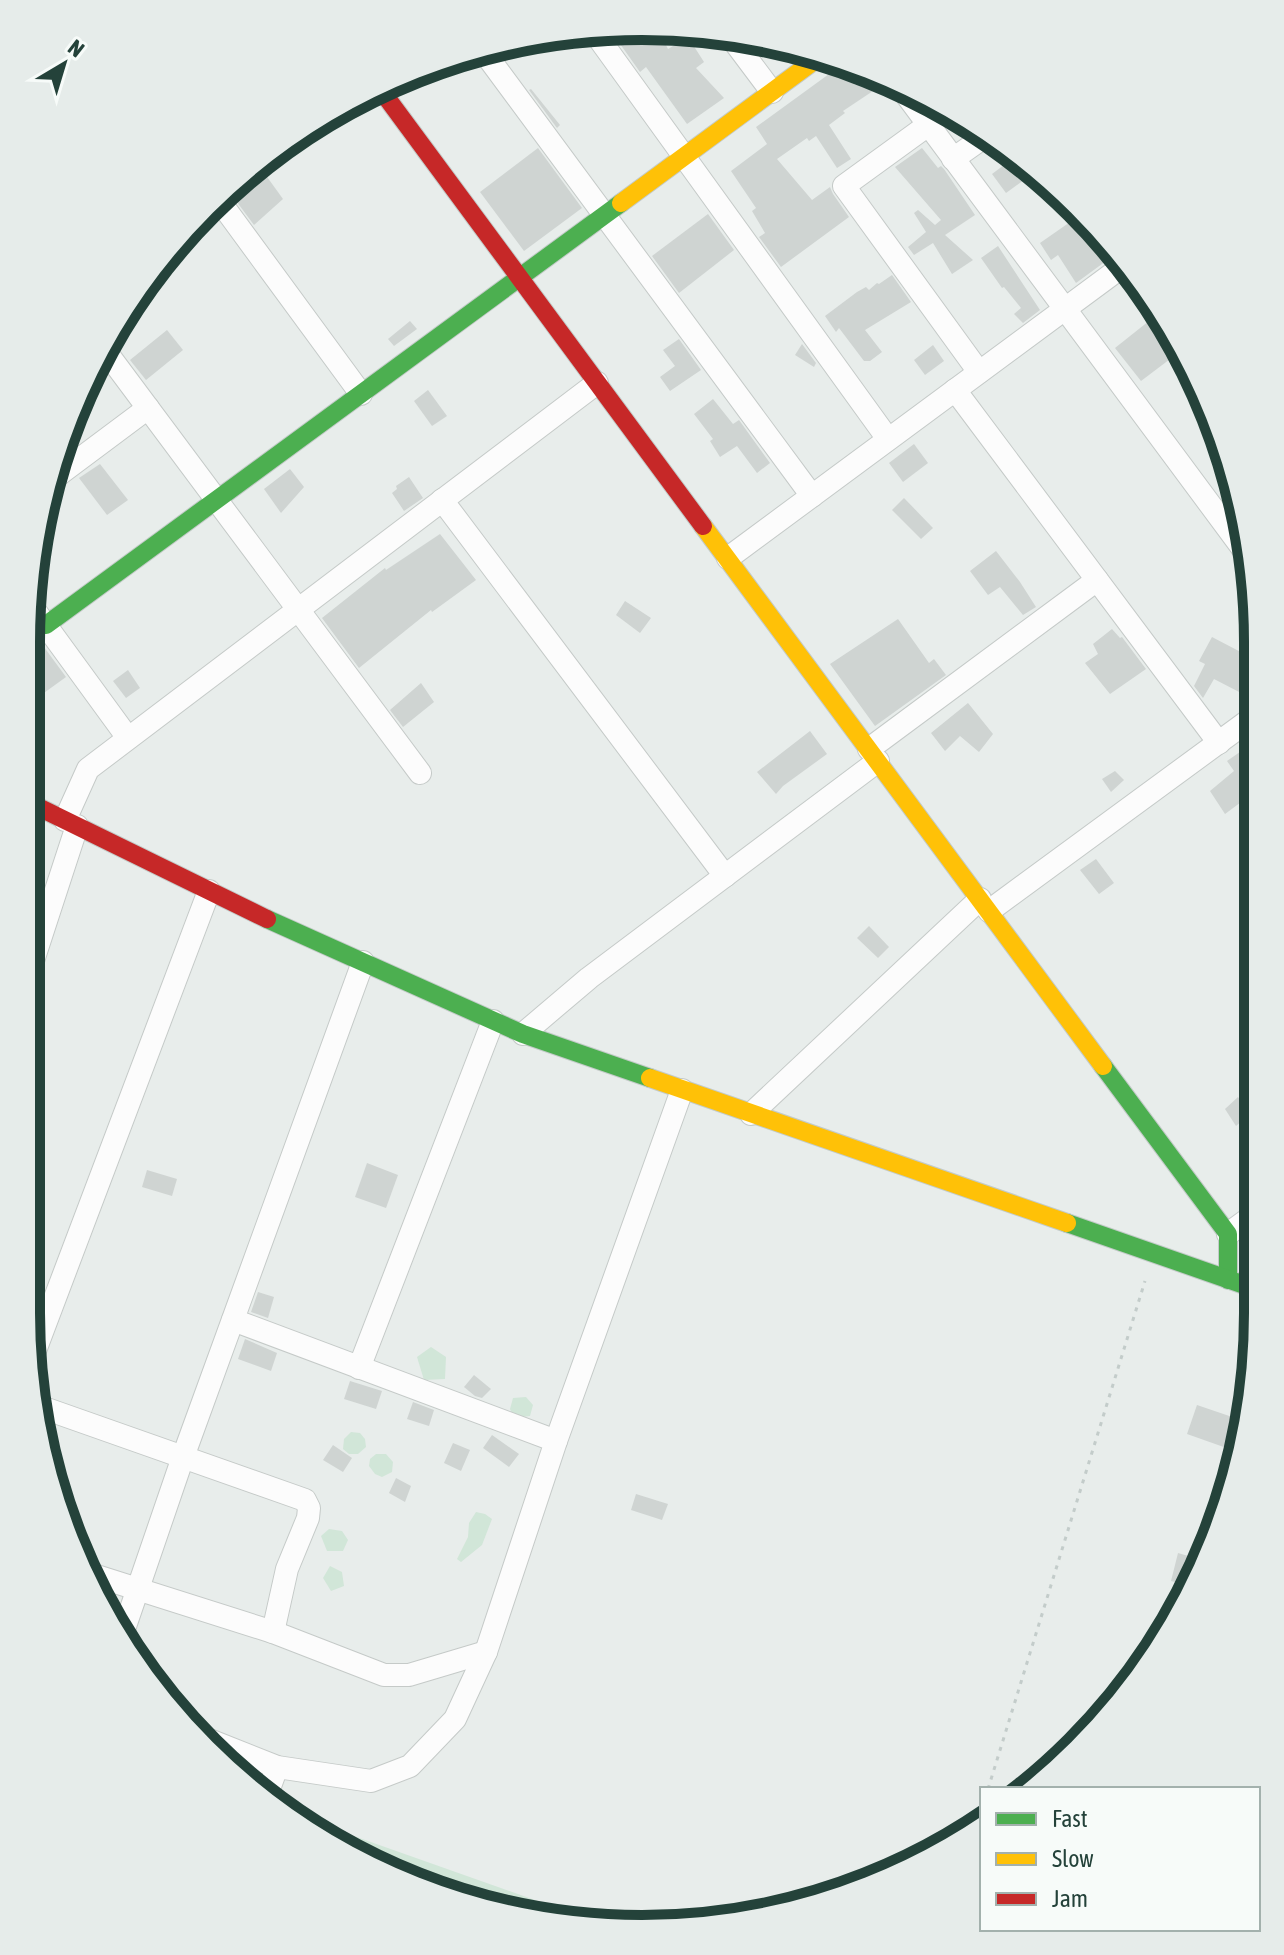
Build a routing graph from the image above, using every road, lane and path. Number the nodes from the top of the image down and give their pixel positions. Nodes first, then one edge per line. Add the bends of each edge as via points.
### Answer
1 (601, 41) edge
2 (739, 48) edge
3 (490, 60) edge
4 (809, 64) edge
5 (772, 92) junction
6 (386, 97) edge
7 (913, 105) edge
8 (928, 125) junction
9 (977, 142) edge
10 (684, 156) junction
11 (953, 159) junction
12 (225, 208) edge
13 (604, 215) junction
14 (1116, 271) edge
15 (519, 277) junction
16 (1065, 309) junction
17 (111, 359) edge
18 (979, 372) junction
19 (597, 383) junction
20 (955, 390) junction
21 (361, 394) junction
22 (148, 408) junction
23 (888, 439) junction
24 (66, 469) edge
25 (812, 496) junction
26 (216, 500) junction
27 (442, 500) junction
28 (1233, 529) edge
29 (728, 558) junction
30 (1097, 580) junction
31 (298, 610) junction
32 (41, 614) edge
33 (41, 621) edge
34 (1244, 724) edge
35 (128, 738) junction
36 (1219, 743) junction
37 (873, 755) junction
38 (420, 773) dead end
39 (40, 808) edge
40 (71, 823) junction
41 (725, 876) junction
42 (209, 891) junction
43 (984, 905) junction
44 (40, 933) edge
45 (363, 962) junction
46 (493, 1021) junction
47 (523, 1034) junction
48 (682, 1090) junction
49 (751, 1114) junction
50 (1244, 1222) edge
51 (1228, 1234) junction
52 (1154, 1254) junction
53 (1228, 1280) junction
54 (1244, 1285) edge
55 (233, 1320) junction
56 (41, 1336) edge
57 (359, 1368) junction
58 (48, 1410) edge
59 (556, 1441) junction
60 (183, 1457) junction
61 (101, 1578) edge
62 (138, 1590) junction
63 (126, 1623) edge
64 (273, 1632) junction
65 (486, 1652) junction
66 (223, 1746) edge
67 (277, 1767) junction
68 (270, 1786) edge
69 (989, 1787) edge

1 - 10 street
2 - 5 street
3 - 13 street
4 - 5 street
5 - 10 street
6 - 15 street
7 - 8 street
8 - 11 street
8 - 18 street via 844,186
9 - 11 street
10 - 13 street
10 - 23 street
11 - 16 street
12 - 21 street
13 - 15 street
13 - 25 street
14 - 16 street
15 - 19 street
15 - 21 street
16 - 18 street
16 - 28 street
17 - 22 street
18 - 20 street
19 - 27 street
19 - 29 street
20 - 23 street
20 - 30 street
21 - 26 street
22 - 24 street
22 - 26 street
23 - 25 street
25 - 29 street
26 - 31 street
26 - 32 street
27 - 31 street
27 - 41 street
29 - 37 street
30 - 36 street
30 - 37 street
31 - 35 street
31 - 38 street
33 - 35 street
34 - 36 street
35 - 40 street via 88,769
36 - 43 street
37 - 41 street
37 - 43 street
39 - 40 street
40 - 42 street
40 - 44 street
41 - 47 street
42 - 45 street
42 - 56 street
43 - 49 street
43 - 51 street
45 - 46 street
45 - 55 street
46 - 47 street
46 - 57 street
47 - 48 street
48 - 49 street
48 - 59 street
49 - 52 street
50 - 51 street
51 - 53 street
52 - 53 street
52 - 69 path
53 - 54 street
55 - 57 street
55 - 60 street
57 - 59 street
58 - 60 street
59 - 65 street
60 - 62 street
60 - 64 street via 305,1500 308,1518 287,1569
61 - 62 street
62 - 63 street
62 - 64 street
64 - 65 street via 384,1675 409,1675
65 - 67 street via 455,1719 410,1766 371,1781
66 - 67 street
67 - 68 street

